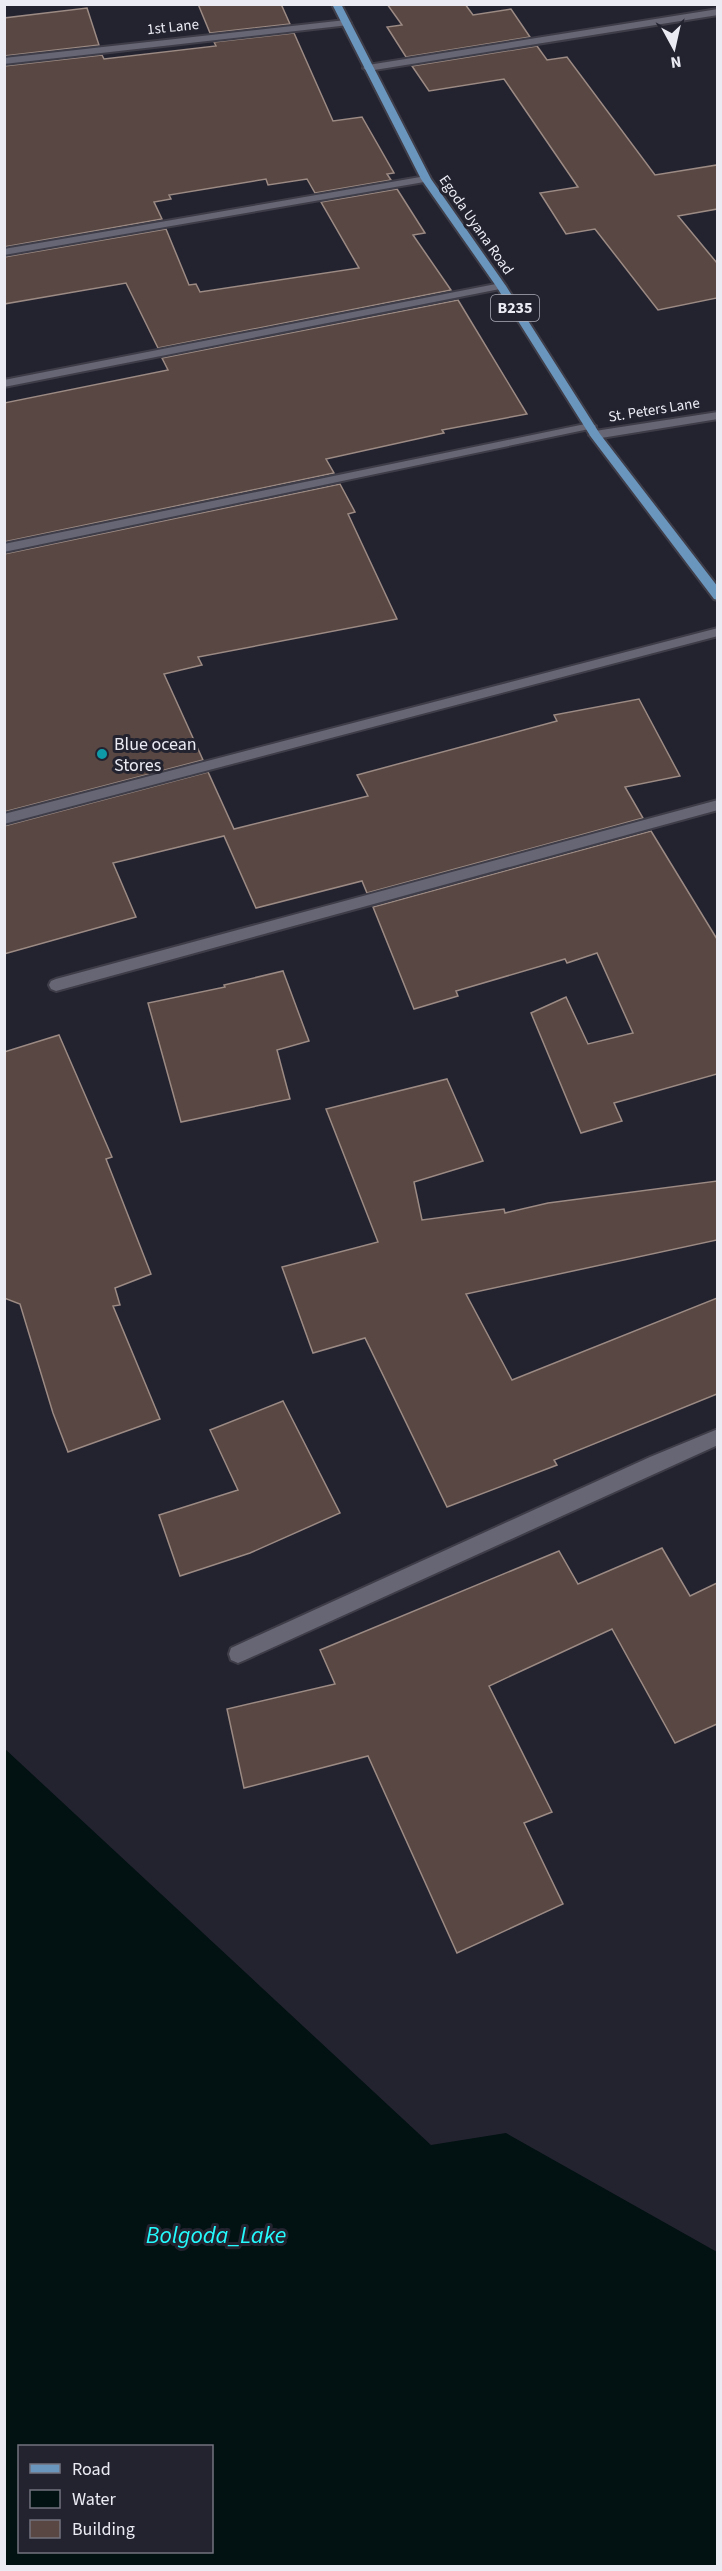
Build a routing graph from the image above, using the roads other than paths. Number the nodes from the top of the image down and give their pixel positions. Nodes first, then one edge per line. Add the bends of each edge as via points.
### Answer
1 (336, 4) edge
2 (717, 12) edge
3 (346, 23) junction
4 (4, 61) edge
5 (368, 68) junction
6 (426, 178) junction
7 (4, 252) edge
8 (501, 286) junction
9 (4, 384) edge
10 (717, 415) edge
11 (593, 430) junction
12 (4, 548) edge
13 (717, 596) edge
14 (717, 632) edge
15 (717, 805) edge
16 (4, 819) edge
17 (57, 984) dead end
18 (717, 1437) edge
19 (238, 1654) dead end

1 - 3 main road, Egoda Uyana Road / B235
2 - 5 street
3 - 4 street, 1st Lane
3 - 5 main road, Egoda Uyana Road / B235
5 - 6 main road, Egoda Uyana Road / B235
6 - 7 street
6 - 8 main road, Egoda Uyana Road / B235
8 - 9 street
8 - 11 main road, Egoda Uyana Road / B235
10 - 11 street, St. Peters Lane
11 - 12 street, St. Peters Lane
11 - 13 main road, Egoda Uyana Road / B235
14 - 16 street
15 - 17 street
18 - 19 street

